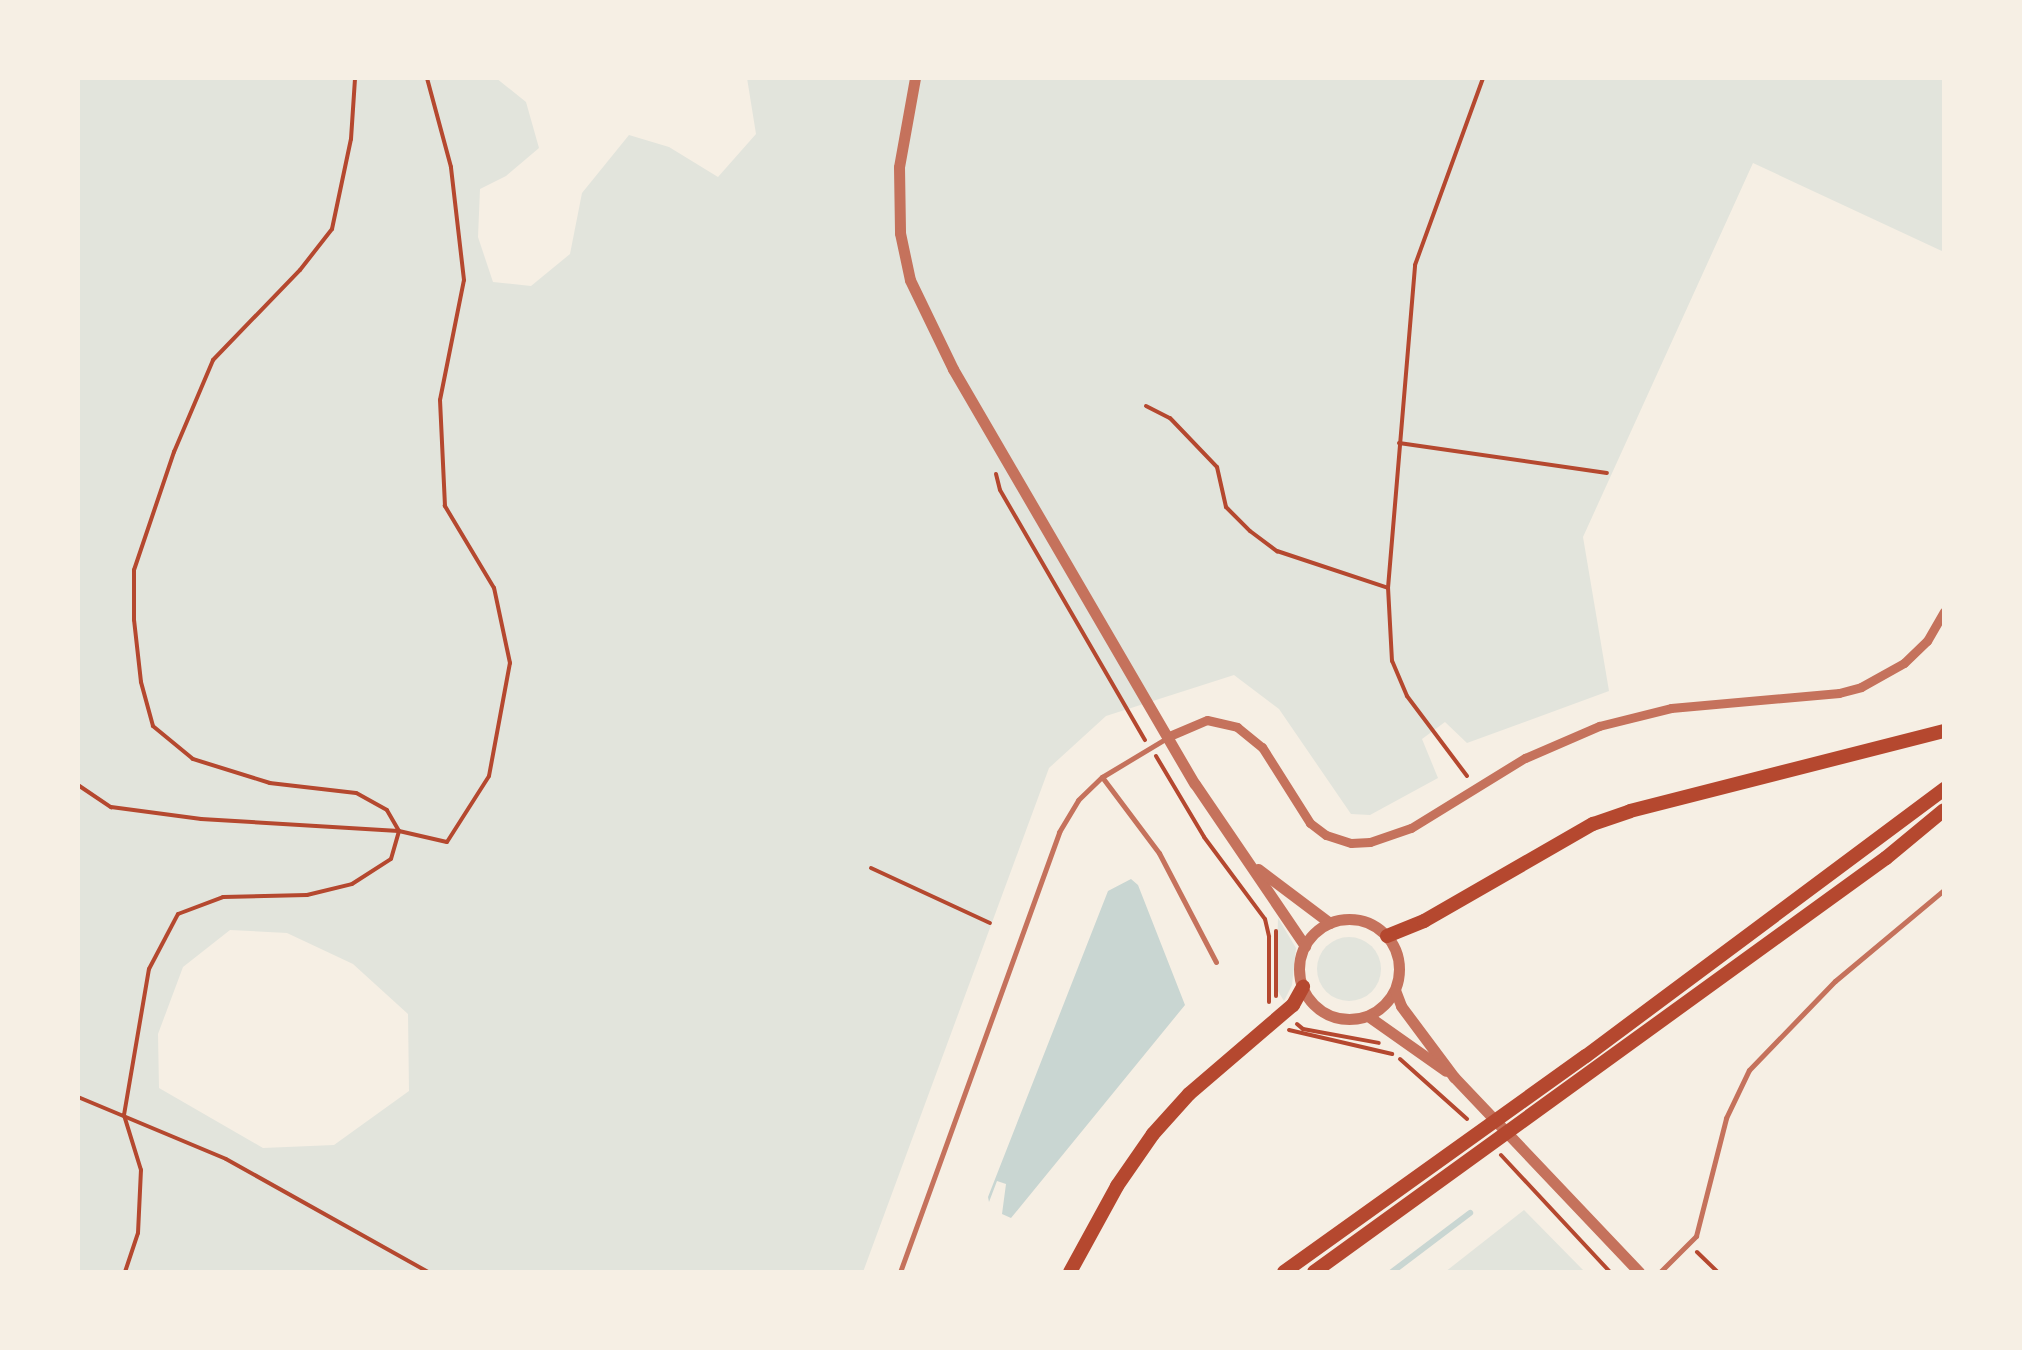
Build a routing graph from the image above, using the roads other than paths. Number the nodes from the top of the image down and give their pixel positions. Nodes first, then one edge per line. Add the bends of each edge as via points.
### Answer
1 (915, 78) edge
2 (1944, 612) edge
3 (1944, 732) edge
4 (1167, 737) junction
5 (1102, 778) junction
6 (1944, 790) edge
7 (1944, 810) edge
8 (1944, 824) edge
9 (1886, 858) junction
10 (1250, 863) junction
11 (1944, 890) edge
12 (1330, 923) junction
13 (1387, 936) junction
14 (1305, 946) junction
15 (1216, 962) dead end
16 (1303, 987) junction
17 (1395, 990) junction
18 (1368, 1016) junction
19 (1454, 1077) junction
20 (900, 1272) edge
21 (1070, 1272) edge
22 (1284, 1272) edge
23 (1314, 1272) edge
24 (1639, 1272) edge
25 (1660, 1272) edge

1 - 4 street via 898,167 910,280 953,368
2 - 4 street via 1904,664 1861,687 1644,713 1565,739 1389,838 1351,843 1310,823 1262,747 1237,726 1207,720
3 - 13 main road via 1612,818
4 - 5 lane
4 - 10 street
5 - 15 lane via 1159,853
5 - 20 lane via 1078,800 1059,832
6 - 22 main road
7 - 9 main road
8 - 9 main road
9 - 23 main road
10 - 12 street
10 - 14 street
11 - 25 lane via 1836,981 1750,1070 1726,1118 1689,1247
12 - 13 street via 1363,921
12 - 14 street
13 - 17 street via 1398,957
14 - 16 street
16 - 18 street via 1328,1015
16 - 21 main road via 1293,1005 1152,1134
17 - 18 street
17 - 19 street
18 - 19 street
19 - 24 street

